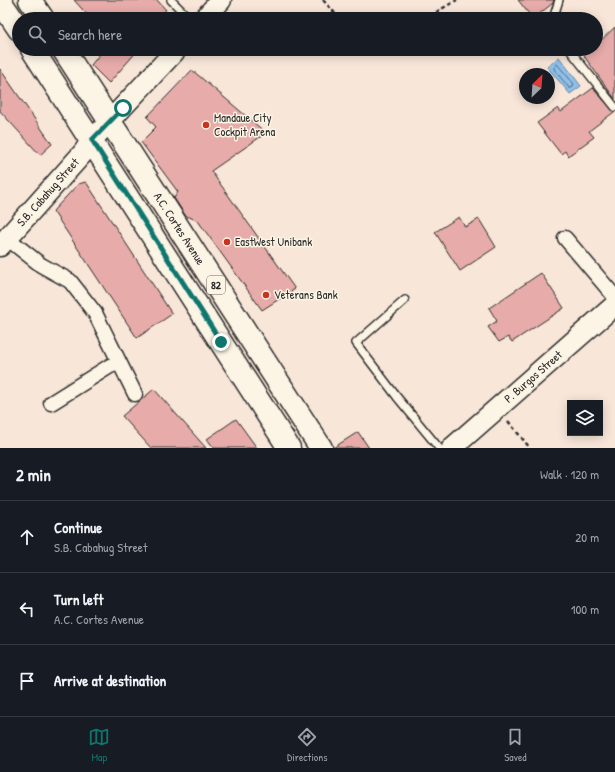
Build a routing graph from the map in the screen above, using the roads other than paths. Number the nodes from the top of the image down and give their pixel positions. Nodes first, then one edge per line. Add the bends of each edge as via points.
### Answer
1 (30, 0) edge
2 (171, 0) edge
3 (221, 0) edge
4 (559, 0) edge
5 (0, 1) edge
6 (38, 12) edge
7 (183, 12) edge
8 (210, 12) edge
9 (555, 12) edge
10 (12, 19) edge
11 (37, 56) edge
12 (68, 56) edge
13 (171, 56) edge
14 (575, 56) edge
15 (615, 108) edge
16 (110, 122) junction
17 (92, 140) junction
18 (565, 238) dead end
19 (4, 242) edge
20 (615, 297) edge
21 (404, 300) dead end
22 (615, 305) edge
23 (244, 327) junction
24 (221, 342) junction
25 (119, 363) junction
26 (135, 394) dead end
27 (51, 403) dead end
28 (290, 448) edge
29 (321, 448) edge
30 (439, 448) edge
31 (452, 448) edge

1 - 6 main road
2 - 7 lane
3 - 8 street
4 - 9 lane
5 - 10 main road
11 - 17 main road, 82
12 - 16 main road, A.C. Cortes Avenue / 82
13 - 16 street, S.B. Cabahug Street
14 - 15 lane
16 - 17 street, S.B. Cabahug Street
16 - 23 main road, A.C. Cortes Avenue / 82
17 - 19 street, S.B. Cabahug Street
17 - 24 main road, 82
18 - 20 street
19 - 25 street via 70,281 94,313
21 - 30 lane via 356,343
22 - 31 street, P. Burgos Street
23 - 24 main road
23 - 29 main road, A.C. Cortes Avenue / 82
24 - 28 main road, 82
25 - 26 street
25 - 27 street

